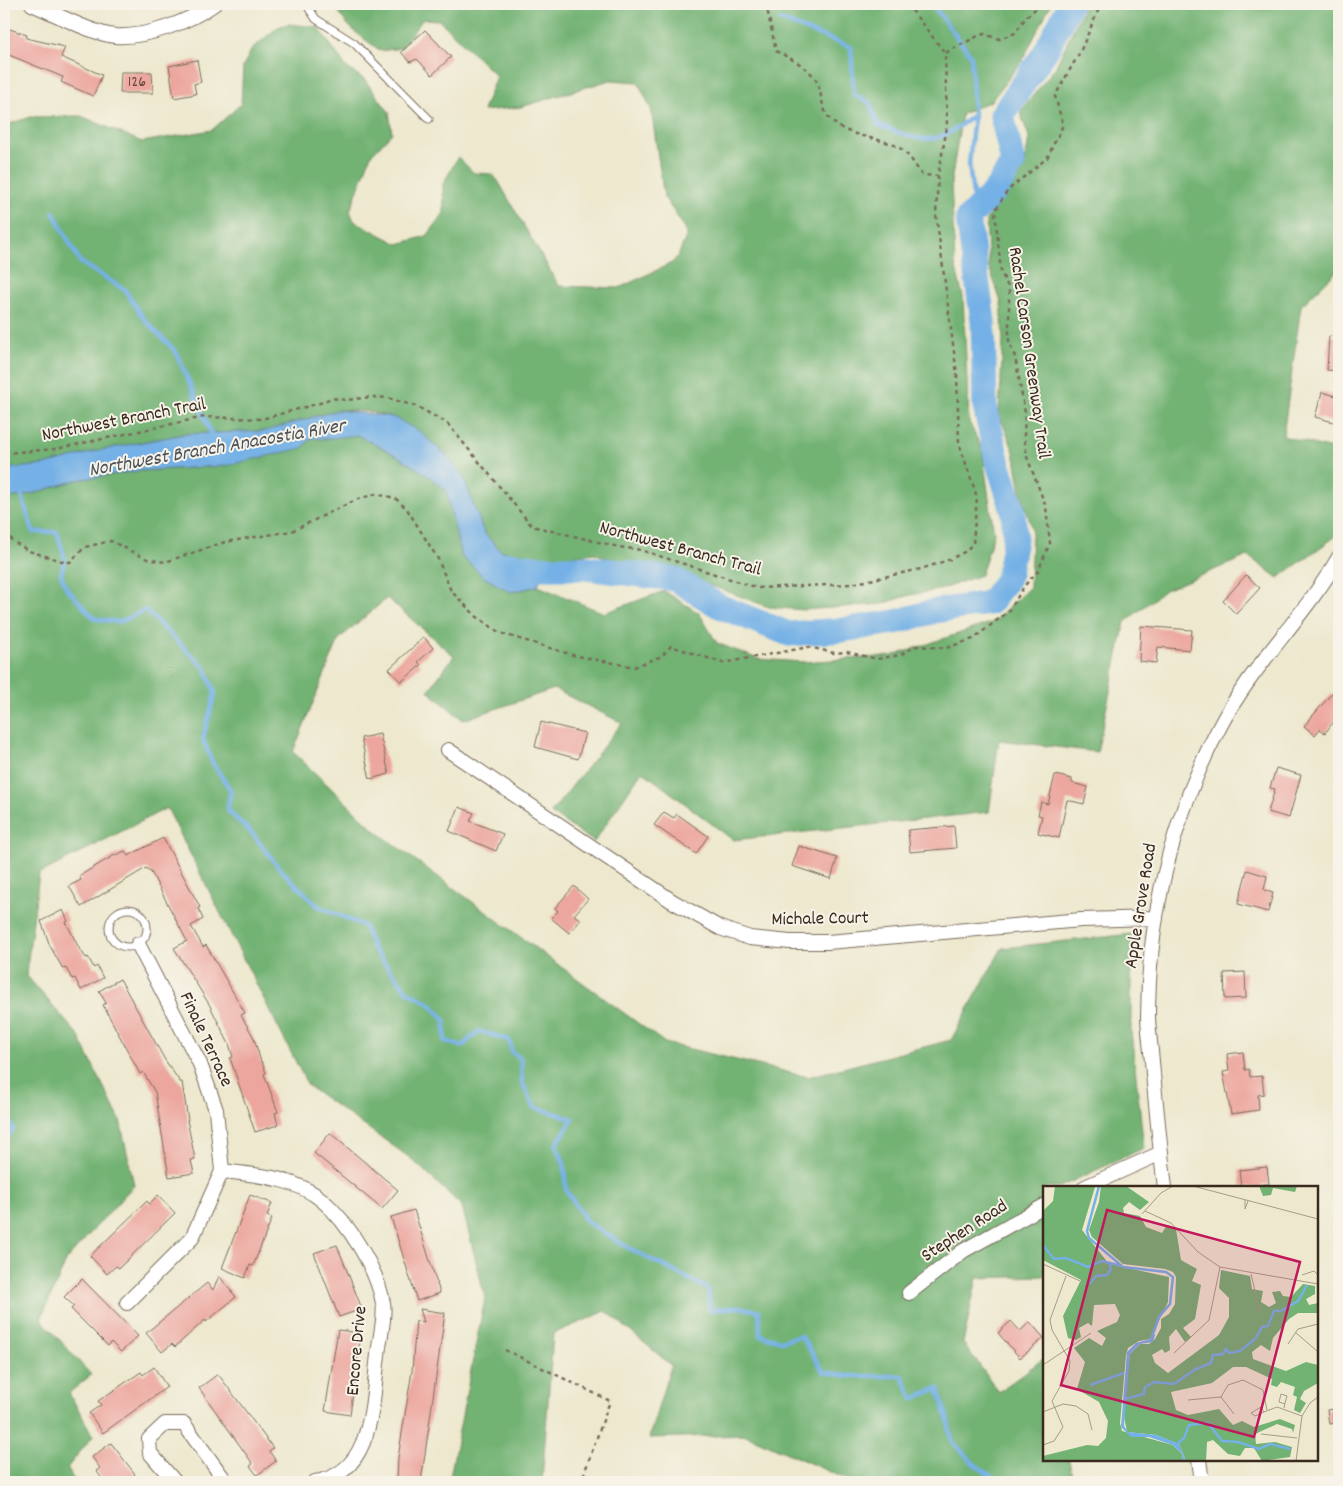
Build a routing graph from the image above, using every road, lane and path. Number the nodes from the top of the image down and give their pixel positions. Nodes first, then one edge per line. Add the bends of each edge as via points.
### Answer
1 (32, 4) edge
2 (214, 4) edge
3 (306, 4) edge
4 (766, 4) edge
5 (907, 4) edge
6 (1041, 4) edge
7 (1101, 4) edge
8 (945, 53) junction
9 (429, 119) dead end
10 (938, 176) junction
11 (4, 453) edge
12 (4, 532) edge
13 (1339, 557) edge
14 (448, 750) dead end
15 (1156, 918) junction
16 (138, 944) junction
17 (1161, 1153) junction
18 (222, 1171) junction
19 (1087, 1186) edge
20 (1165, 1186) edge
21 (1043, 1207) edge
22 (909, 1293) dead end
23 (127, 1303) dead end
24 (504, 1350) dead end
25 (1199, 1461) edge
26 (175, 1482) edge
27 (226, 1482) edge
28 (314, 1482) edge
29 (581, 1482) edge
30 (1202, 1482) edge

1 - 2 street via 115,36 154,31 187,20
3 - 9 lane via 316,19 354,43
4 - 10 path via 776,51 802,66 816,80 824,111 833,123 865,139 894,145 906,153 922,175
5 - 8 path
6 - 8 path via 1015,33 999,39 984,34
7 - 12 path, Rachel Carson Greenway Trail via 1080,52 1055,96 1063,125 1047,158 1008,190 995,211 1001,272 1008,289 1009,341 1015,357 1024,413 1027,457 1046,507 1050,543 1038,570 1009,611 973,640 946,648 916,646 900,655 877,659 847,652 834,654 809,647 723,663 671,646 662,656 634,667 573,655 500,633 476,616 451,591 438,559 407,509 395,498 376,494 358,499 292,531 224,542 165,562 147,558 111,541 85,547 70,562 65,562 29,550
8 - 10 path, Northwest Branch Trail via 947,127
10 - 11 path, Northwest Branch Trail via 936,214 957,375 959,442 977,497 973,543 966,551 921,569 851,584 758,588 641,550 532,526 447,423 416,406 388,398 331,398 262,419 204,417 56,449
13 - 15 street, Apple Grove Road via 1326,581 1258,667 1218,730 1174,831
14 - 15 street, Michale Court via 672,901 720,928 750,938 828,942 1080,920
15 - 17 street, Apple Grove Road via 1148,1020
16 - 16 lane via 148,928 143,916 133,909 119,910 108,920 109,933 119,947 131,948
16 - 18 street, Finale Terrace via 200,1064 216,1110
17 - 19 street
17 - 20 street, Apple Grove Road
18 - 23 street, Finale Terrace via 192,1238
18 - 28 street, Encore Drive via 292,1183 322,1200 346,1224 367,1259 384,1303 369,1430 352,1463 342,1472
21 - 22 street, Stephen Road via 963,1251
24 - 29 path via 610,1401
25 - 30 street
26 - 27 street via 150,1453 149,1439 165,1424 184,1424

